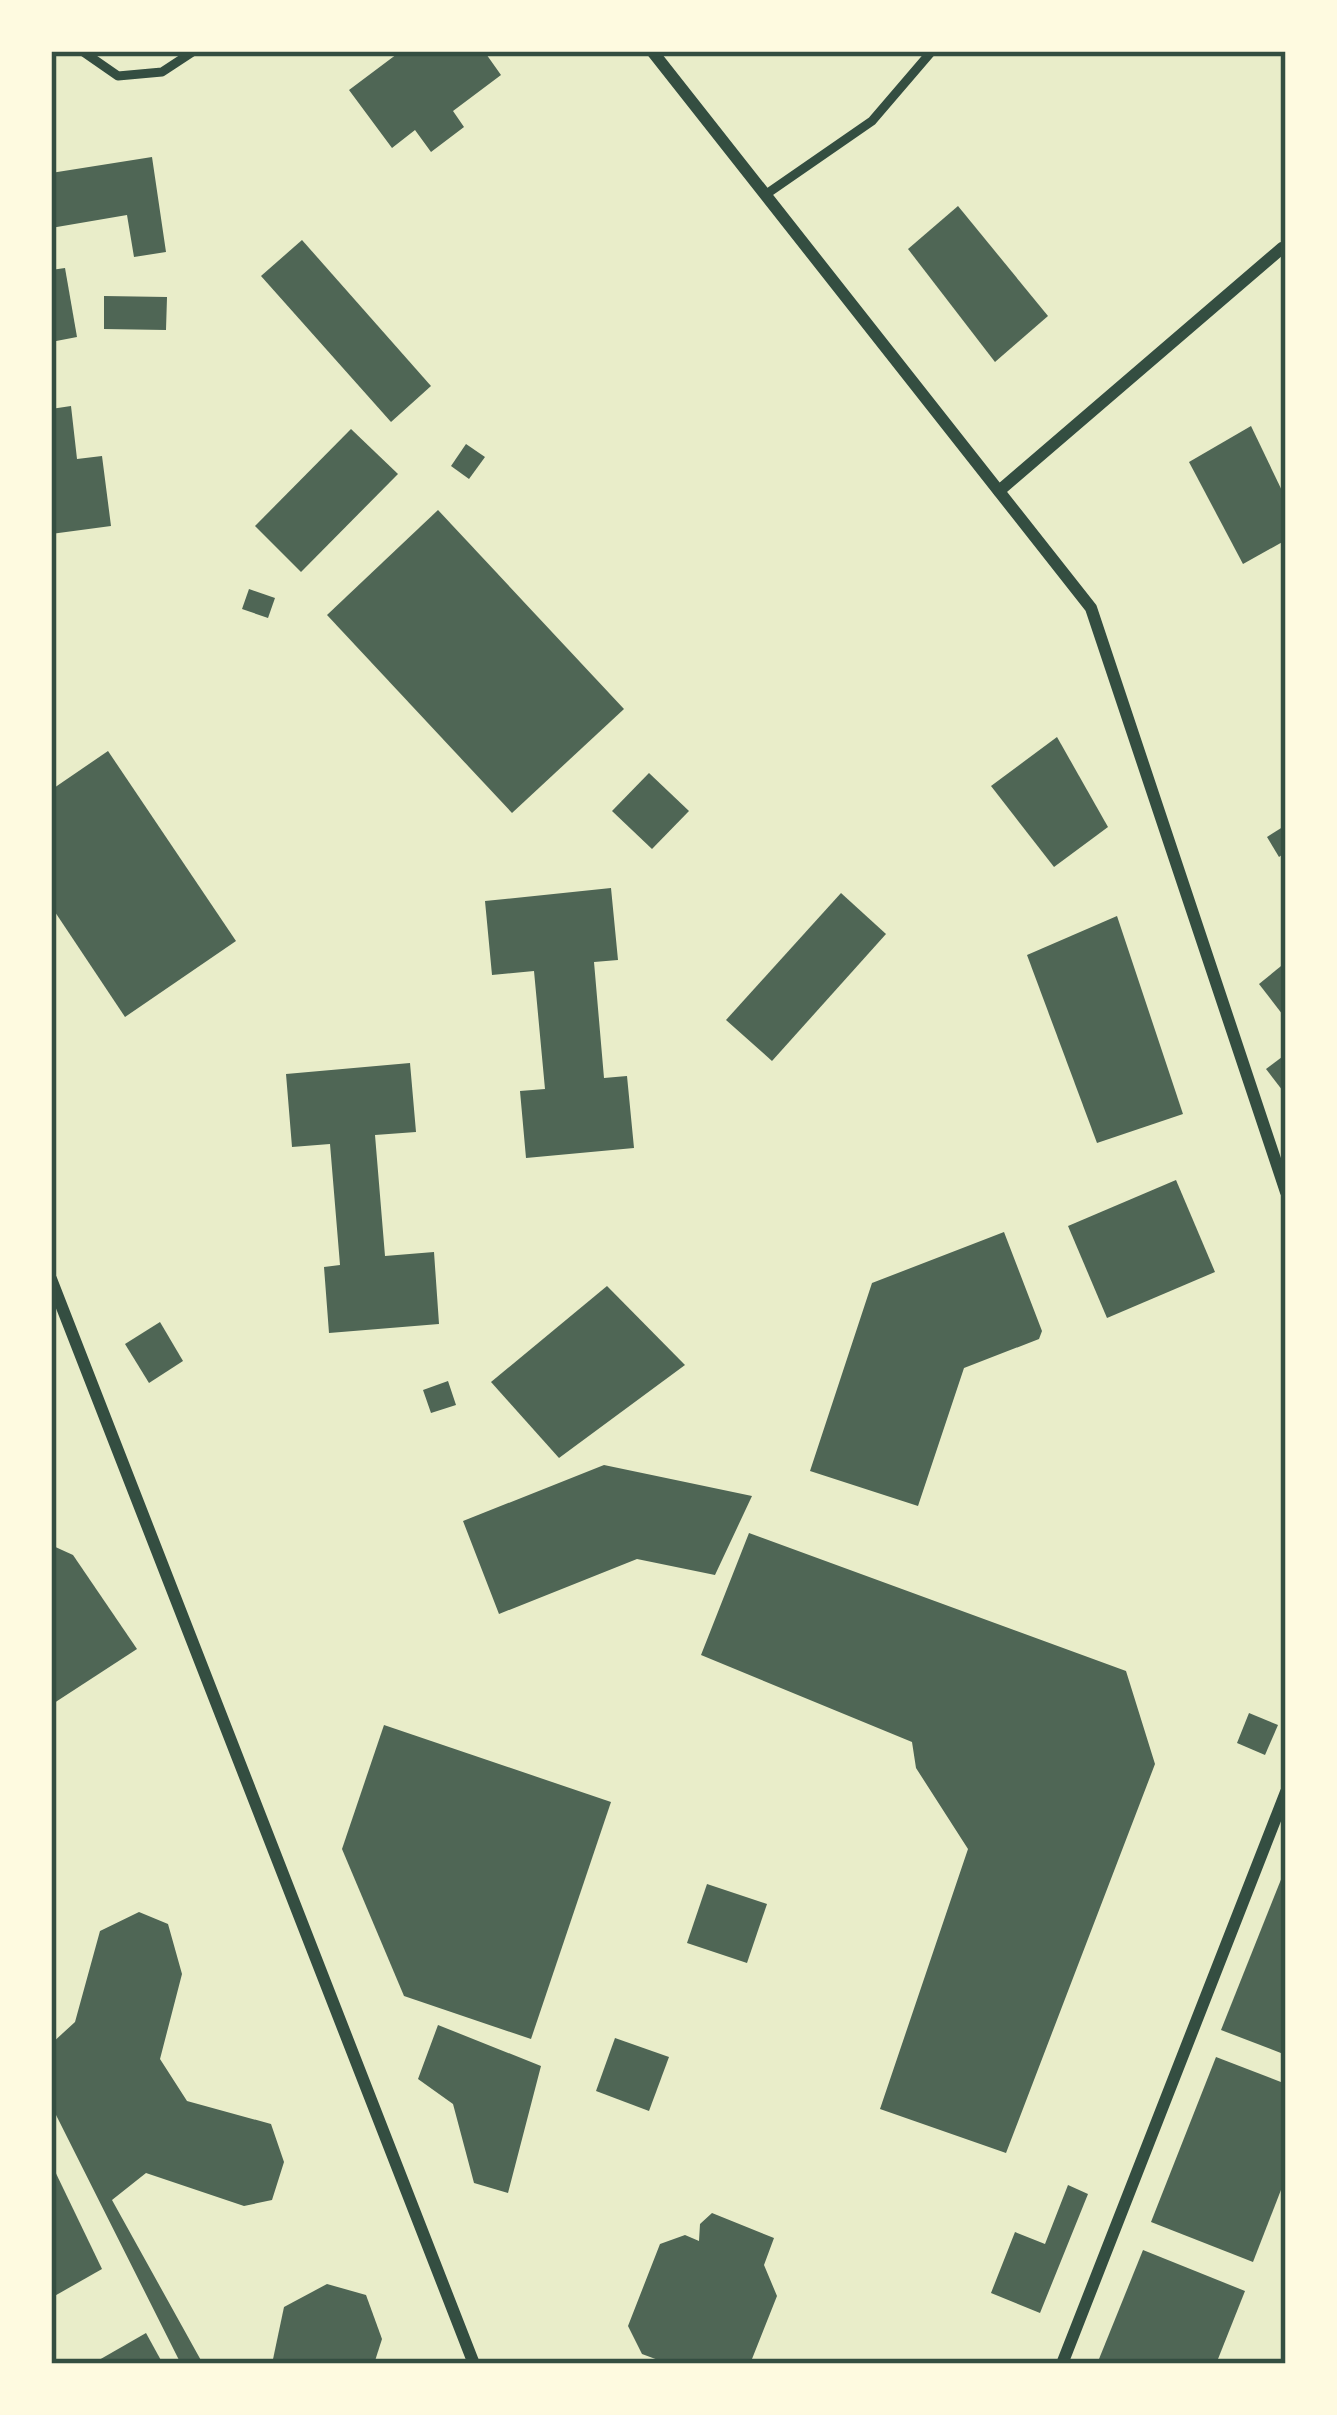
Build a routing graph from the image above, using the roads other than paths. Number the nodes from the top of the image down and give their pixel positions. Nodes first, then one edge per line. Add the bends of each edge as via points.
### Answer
1 (82, 51) edge
2 (194, 51) edge
3 (652, 51) edge
4 (932, 51) edge
5 (765, 195) junction
6 (1282, 248) dead end
7 (999, 491) junction
8 (1286, 1192) edge
9 (51, 1279) edge
10 (1286, 1792) edge
11 (474, 2364) edge
12 (1062, 2364) edge

1 - 2 lane via 118,76 162,72
3 - 5 street
4 - 5 lane via 872,121
5 - 7 street
6 - 7 street
7 - 8 street via 1091,608
9 - 11 street
10 - 12 street

